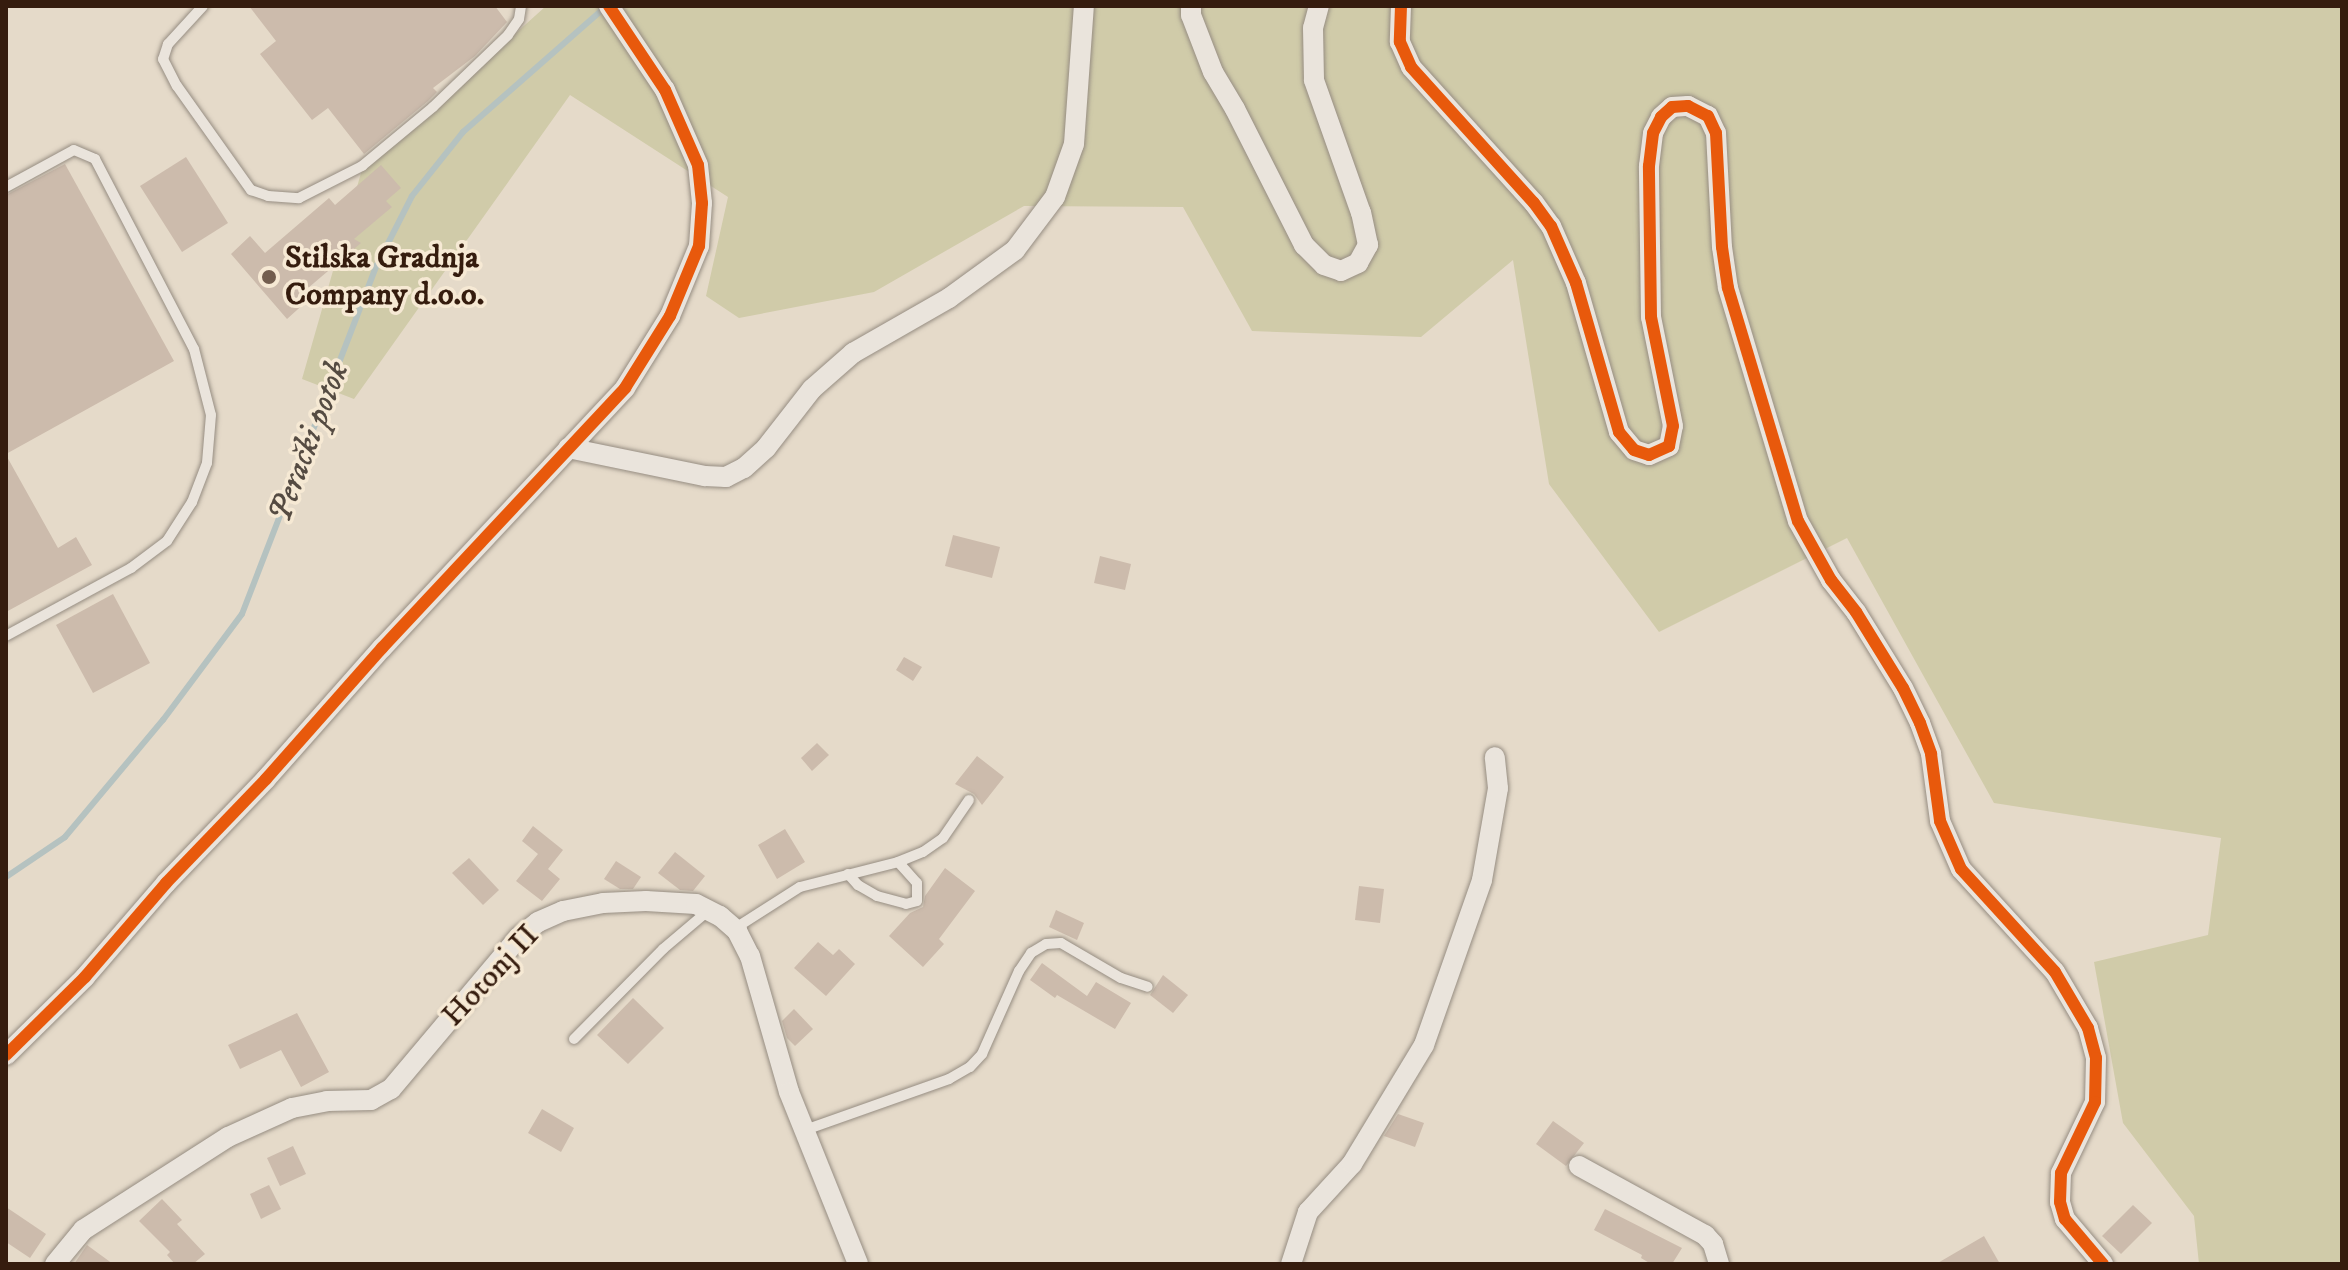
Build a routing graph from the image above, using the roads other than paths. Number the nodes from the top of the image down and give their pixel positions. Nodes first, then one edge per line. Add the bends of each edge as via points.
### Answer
1 (203, 6) edge
2 (521, 6) edge
3 (609, 6) edge
4 (1084, 6) edge
5 (1191, 6) edge
6 (1319, 6) edge
7 (1401, 6) edge
8 (6, 187) edge
9 (568, 448) junction
10 (6, 636) edge
11 (1495, 757) dead end
12 (969, 800) dead end
13 (898, 862) junction
14 (848, 874) junction
15 (709, 910) junction
16 (734, 929) junction
17 (1148, 987) dead end
18 (574, 1039) dead end
19 (6, 1055) edge
20 (805, 1130) junction
21 (1579, 1166) dead end
22 (55, 1264) edge
23 (858, 1264) edge
24 (1291, 1264) edge
25 (1719, 1264) edge
26 (2103, 1264) edge

1 - 2 lane via 168,44 163,59 251,190 299,198 362,166 433,107 508,35
3 - 9 street via 665,90 698,165 699,246 670,316 625,388
4 - 9 street via 1074,144 1055,197 1015,250 949,298 853,353 787,416 766,448 726,477
5 - 6 street via 1213,72 1304,245 1324,265 1341,271 1358,263 1368,245 1314,80 1313,28
7 - 26 street via 1400,42 1411,67 1551,226 1576,283 1619,432 1634,450 1649,455 1669,446 1673,426 1651,317 1653,133 1672,107 1688,106 1708,116 1716,133 1728,288 1798,521 1896,675 1920,723 1931,754 1940,821 1961,869 2055,972 2088,1028 2096,1058 2095,1102 2061,1173 2060,1202 2065,1219
8 - 10 lane via 74,150 95,159 194,349 211,415 207,463 192,502 167,541 131,568
9 - 19 street via 85,977
11 - 24 street via 1498,788 1482,880 1424,1045 1352,1164 1308,1212
12 - 13 lane via 943,838
13 - 14 lane
13 - 14 lane via 917,883 917,901 906,904 877,896
14 - 16 lane via 800,887
15 - 16 street, Hotonj II
15 - 18 lane
15 - 22 street, Hotonj II via 678,901 603,903 538,922 519,937 391,1089 371,1100 292,1108 228,1137 83,1230
16 - 20 street, Hotonj II via 750,956
17 - 20 lane via 1111,973 1061,943 1046,944 1031,953 1019,971 982,1054 970,1067
20 - 23 street, Hotonj II
21 - 25 street via 1705,1235

